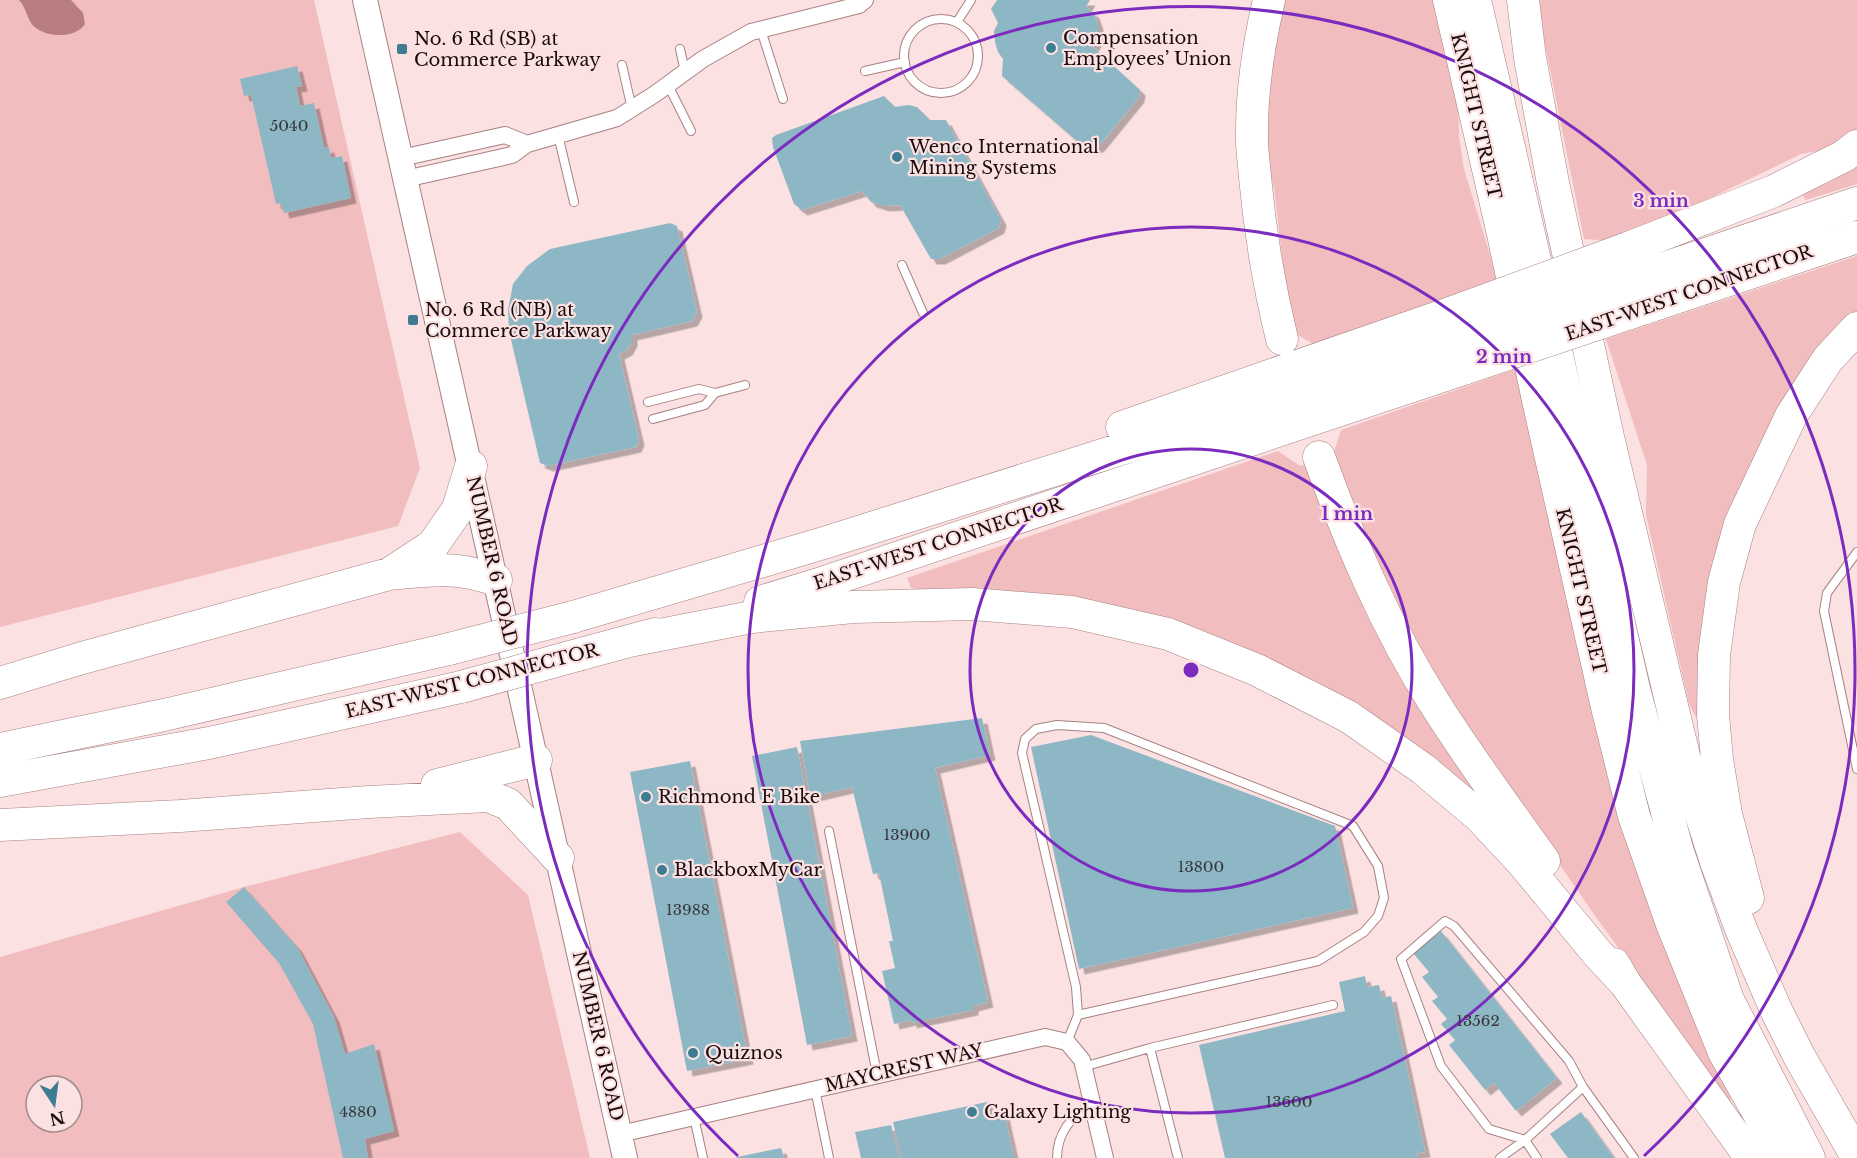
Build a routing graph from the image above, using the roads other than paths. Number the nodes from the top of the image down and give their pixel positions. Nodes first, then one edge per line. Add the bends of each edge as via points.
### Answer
1 (365, 0) edge
2 (865, 0) edge
3 (971, 0) edge
4 (1269, 0) edge
5 (1449, 0) edge
6 (1475, 0) edge
7 (1523, 0) edge
8 (957, 22) junction
9 (761, 30) junction
10 (680, 49) dead end
11 (905, 62) junction
12 (622, 65) dead end
13 (865, 71) dead end
14 (685, 73) junction
15 (668, 85) junction
16 (783, 99) dead end
17 (632, 109) junction
18 (691, 131) dead end
19 (558, 135) junction
20 (1857, 146) edge
21 (403, 169) junction
22 (574, 202) dead end
23 (1857, 204) edge
24 (1857, 237) edge
25 (1632, 263) junction
26 (902, 265) dead end
27 (923, 313) dead end
28 (1857, 328) edge
29 (1282, 339) dead end
30 (1459, 339) junction
31 (746, 385) dead end
32 (715, 393) junction
33 (648, 402) dead end
34 (652, 419) dead end
35 (1318, 457) dead end
36 (471, 466) junction
37 (1857, 552) edge
38 (389, 574) junction
39 (496, 580) junction
40 (634, 640) junction
41 (0, 683) edge
42 (0, 749) edge
43 (536, 760) junction
44 (1857, 769) edge
45 (0, 781) edge
46 (369, 802) junction
47 (0, 825) edge
48 (830, 831) dead end
49 (558, 858) junction
50 (1625, 982) junction
51 (1333, 1005) dead end
52 (1078, 1015) junction
53 (1067, 1042) junction
54 (1150, 1048) junction
55 (1799, 1056) junction
56 (1083, 1067) junction
57 (877, 1074) junction
58 (1583, 1087) junction
59 (814, 1089) junction
60 (1092, 1104) junction
61 (694, 1117) junction
62 (620, 1134) junction
63 (1525, 1140) junction
64 (1857, 1157) edge
65 (625, 1158) edge
66 (703, 1158) edge
67 (829, 1158) edge
68 (1057, 1158) edge
69 (1105, 1158) edge
70 (1178, 1158) edge
71 (1500, 1158) edge
72 (1537, 1158) edge
73 (1634, 1158) edge
74 (1751, 1158) edge
75 (1784, 1158) edge
76 (1809, 1158) edge

1 - 21 main road, NUMBER 6 ROAD
2 - 9 street via 859,5
3 - 8 lane
4 - 29 highway via 1260,38 1251,133 1268,278
5 - 75 highway, KNIGHT STREET via 1634,816 1671,924 1724,1052
6 - 76 highway, KNIGHT STREET via 1635,693 1677,849 1728,1000
7 - 55 highway via 1553,183 1608,437 1689,777 1741,929
8 - 11 lane via 946,19 924,23 908,40
8 - 11 lane via 975,40 978,52 977,65 964,86 946,92 928,90 917,84
9 - 14 street via 729,44
9 - 16 lane
10 - 14 lane
11 - 13 lane
12 - 17 lane
14 - 15 street
15 - 17 street
15 - 18 lane
17 - 19 street via 617,118
19 - 21 street via 527,144 505,135
19 - 22 lane
20 - 25 highway
21 - 36 main road, NUMBER 6 ROAD
23 - 25 highway, EAST-WEST CONNECTOR
24 - 30 highway, EAST-WEST CONNECTOR, bridge via 1642,309
25 - 30 highway, bridge
26 - 27 lane
28 - 55 highway via 1828,359 1791,416 1740,524 1724,582 1714,655 1713,715 1726,814 1764,954
30 - 40 highway, EAST-WEST CONNECTOR via 825,582
30 - 42 highway, EAST-WEST CONNECTOR, bridge via 985,474 827,542 573,617 176,712
31 - 32 lane
32 - 33 lane via 699,389
32 - 34 lane via 705,405
35 - 50 highway via 1384,612 1434,703 1600,940
36 - 38 highway via 458,509 433,545
36 - 39 main road, NUMBER 6 ROAD
37 - 44 lane via 1827,593 1824,611
38 - 39 highway via 439,569 472,572
38 - 41 highway
39 - 43 main road, NUMBER 6 ROAD
40 - 45 highway, EAST-WEST CONNECTOR, bridge via 461,687 209,743
40 - 50 highway via 763,615 853,607 972,604 1072,612 1168,634 1257,670 1349,717 1423,769 1480,817
43 - 46 highway
43 - 49 main road, NUMBER 6 ROAD
46 - 47 highway
46 - 49 highway via 488,796 508,804
48 - 57 lane
49 - 62 main road, NUMBER 6 ROAD
50 - 74 highway
51 - 54 lane
52 - 52 lane via 1076,987 1022,753 1025,739 1036,729 1057,725 1104,728 1353,826 1378,866 1384,898 1378,916 1364,932 1318,961
52 - 53 lane
53 - 56 street
53 - 57 street, MAYCREST WAY via 1045,1037
54 - 56 lane
54 - 70 lane
55 - 64 highway
56 - 60 street
57 - 59 street, MAYCREST WAY
58 - 63 lane
58 - 63 lane via 1569,1061 1454,926 1445,921 1401,959 1441,1066 1489,1129
58 - 73 lane
59 - 61 street, MAYCREST WAY
59 - 67 lane
60 - 68 lane via 1067,1124 1057,1147
60 - 69 street
61 - 62 street, MAYCREST WAY
61 - 66 lane
62 - 65 main road, NUMBER 6 ROAD
63 - 71 lane
63 - 72 lane

